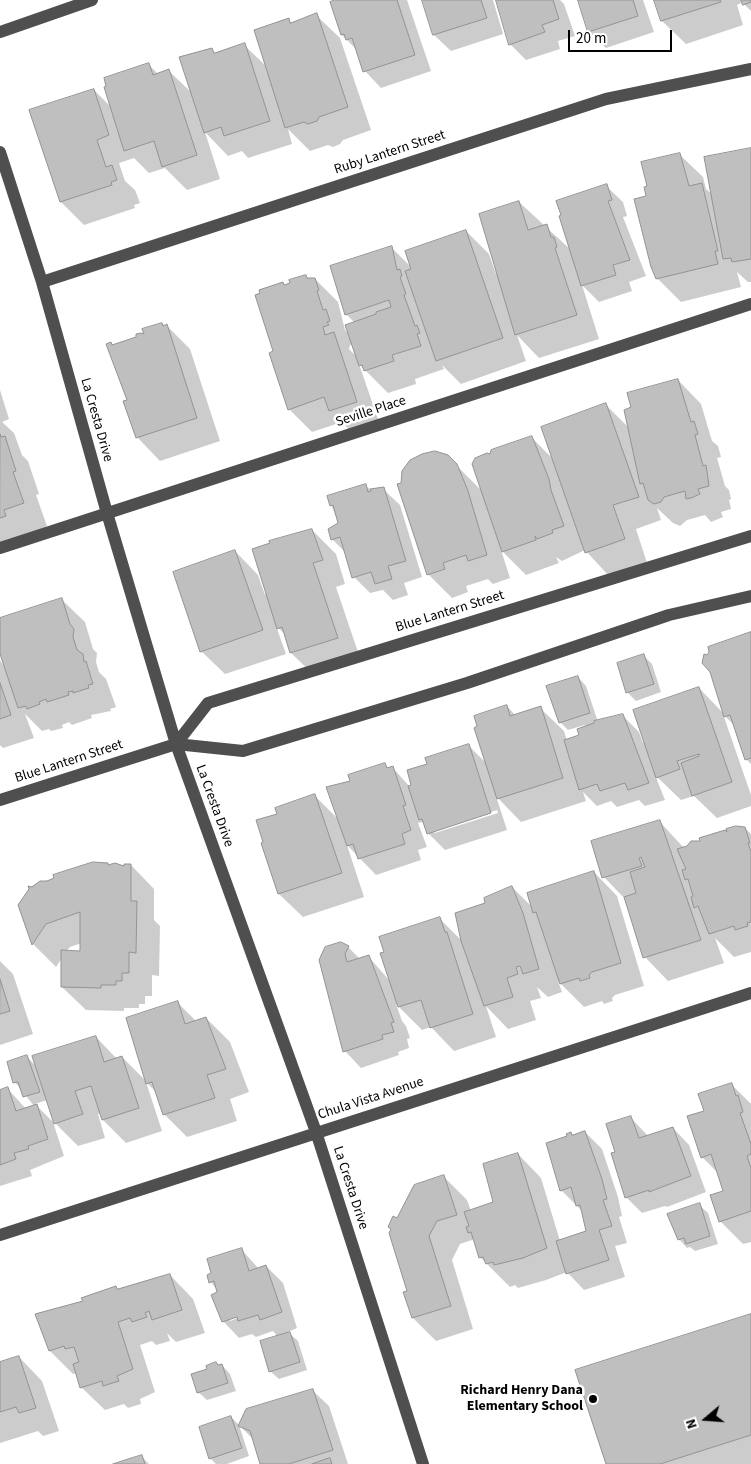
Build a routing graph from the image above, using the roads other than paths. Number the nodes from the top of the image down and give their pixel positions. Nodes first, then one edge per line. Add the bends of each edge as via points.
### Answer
1 (92, 0) edge
2 (0, 32) edge
3 (751, 69) edge
4 (0, 152) edge
5 (42, 282) junction
6 (751, 304) edge
7 (107, 514) junction
8 (751, 536) edge
9 (0, 548) edge
10 (751, 596) edge
11 (176, 744) junction
12 (0, 800) edge
13 (751, 993) edge
14 (316, 1132) junction
15 (0, 1235) edge
16 (423, 1464) edge

1 - 2 street
3 - 5 street, Ruby Lantern Street via 606,99
4 - 5 street, La Cresta Drive
5 - 7 street, La Cresta Drive
6 - 7 street, Seville Place
7 - 9 street, Seville Place
7 - 11 street, La Cresta Drive
8 - 11 street, Blue Lantern Street via 208,702
10 - 11 street, Blue Lantern Street via 669,615 467,683 243,751
11 - 12 street, Blue Lantern Street
11 - 14 street, La Cresta Drive
13 - 14 street, Chula Vista Avenue
14 - 15 street, Chula Vista Avenue
14 - 16 street, La Cresta Drive

